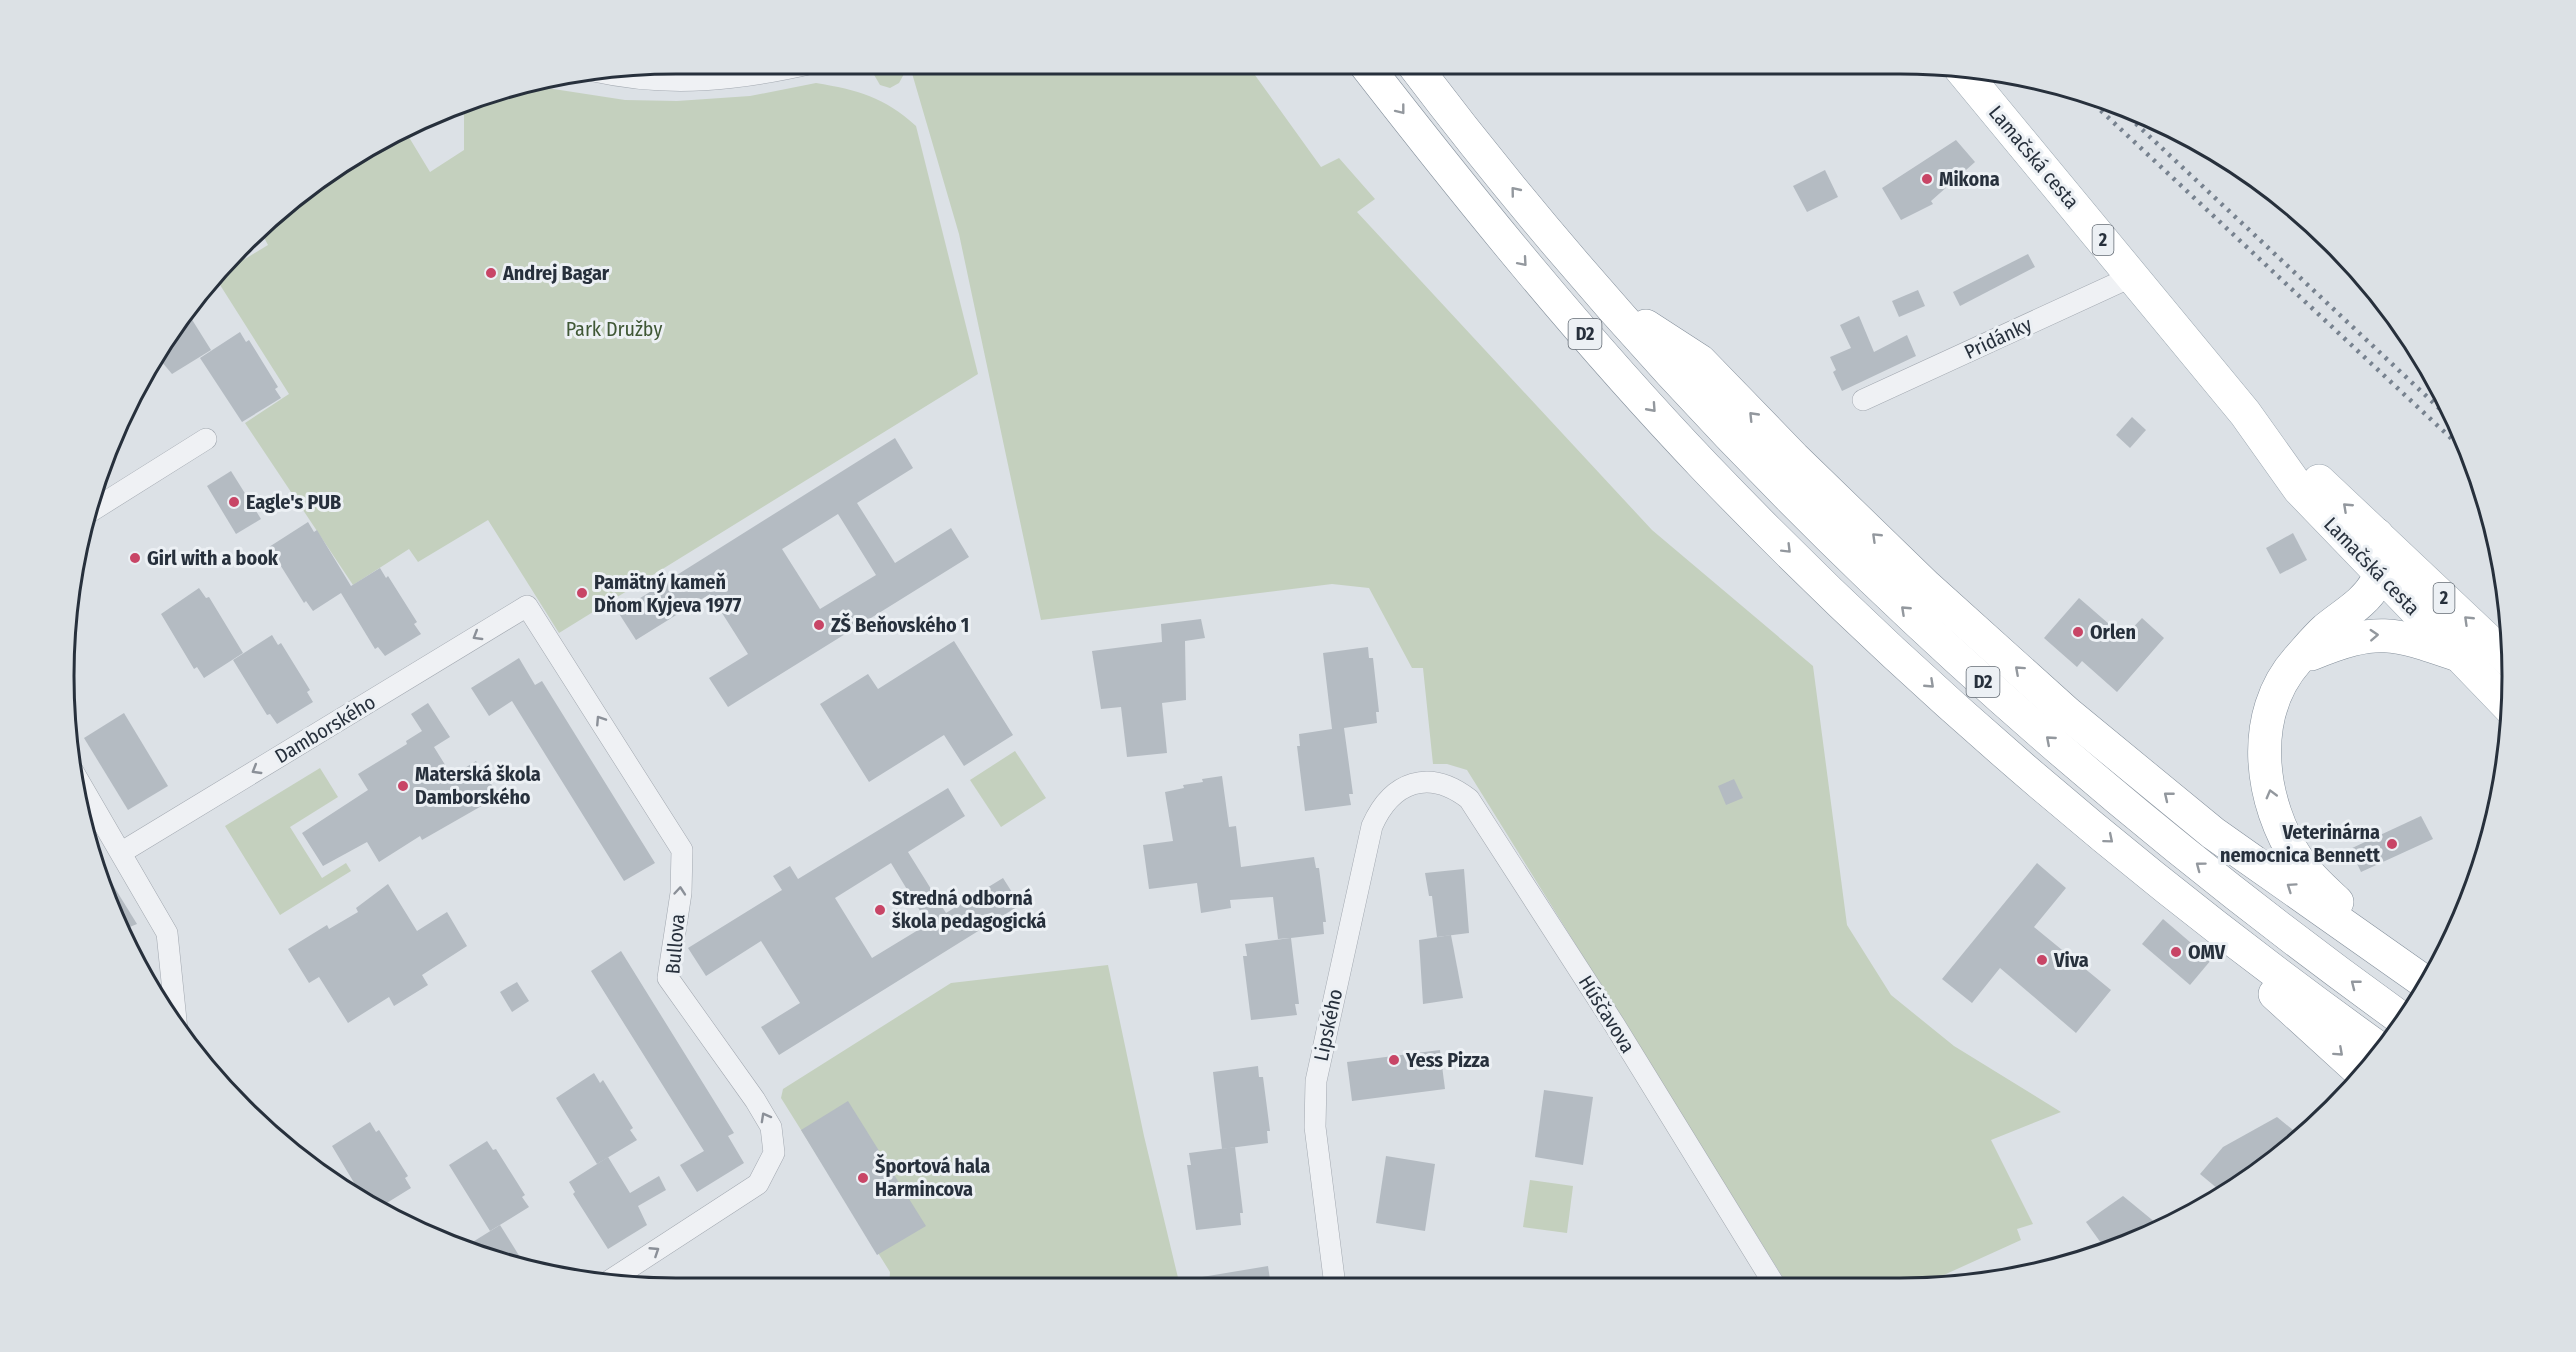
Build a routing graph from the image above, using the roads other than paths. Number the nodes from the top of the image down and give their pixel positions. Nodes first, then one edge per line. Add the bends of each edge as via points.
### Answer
1 (764, 74) edge
2 (1373, 74) edge
3 (1421, 74) edge
4 (619, 77) edge
5 (1968, 78) edge
6 (2133, 276) junction
7 (1607, 300) junction
8 (1863, 400) dead end
9 (2245, 413) junction
10 (206, 439) dead end
11 (98, 507) edge
12 (2378, 535) junction
13 (2380, 575) junction
14 (527, 606) joint
15 (2501, 653) edge
16 (2458, 655) junction
17 (2298, 659) junction
18 (2501, 702) edge
19 (1412, 784) joint
20 (84, 790) edge
21 (122, 852) junction
22 (2228, 934) junction
23 (2390, 957) junction
24 (2421, 979) edge
25 (175, 1011) edge
26 (2398, 1015) edge
27 (2376, 1046) edge
28 (2357, 1068) edge
29 (618, 1275) edge
30 (1334, 1278) edge
31 (1770, 1278) edge

1 - 4 street via 682,82
2 -> 22 main road, D2 via 1493,228 1706,467 1942,696 2081,816
7 -> 3 main road, D2
5 - 6 main road, Lamačská cesta / 2
6 - 8 street, Pridánky
6 - 9 main road, Lamačská cesta / 2
23 -> 7 main road via 2213,833 2067,713 1926,586 1700,361
26 -> 7 main road, D2 via 2181,851 1962,663 1854,562 1731,437
12 -> 9 main road, Lamačská cesta / 2
9 - 13 main road, Lamačská cesta / 2 via 2299,489
10 - 11 street
12 - 13 main road via 2383,554
15 -> 12 main road, Lamačská cesta / 2
13 - 16 main road, Lamačská cesta / 2
13 - 17 main road via 2362,601 2326,629
14 -> 21 street, Damborského
29 -> 14 street, Bullova via 758,1184 774,1153 771,1127 668,978 681,893 682,850
17 -> 16 main road via 2357,637 2377,634 2420,641
16 - 18 main road, Lamačská cesta / 2
23 -> 17 main road via 2300,864 2278,816 2265,763 2265,727 2277,688
19 - 30 street, Lipského via 1381,806 1372,826 1319,1060 1315,1127
19 - 31 street, Húščavova via 1432,780 1455,788 1469,799
20 - 21 street
21 - 25 street via 167,933
22 - 27 main road, D2
22 -> 28 main road via 2266,986
23 - 24 main road

